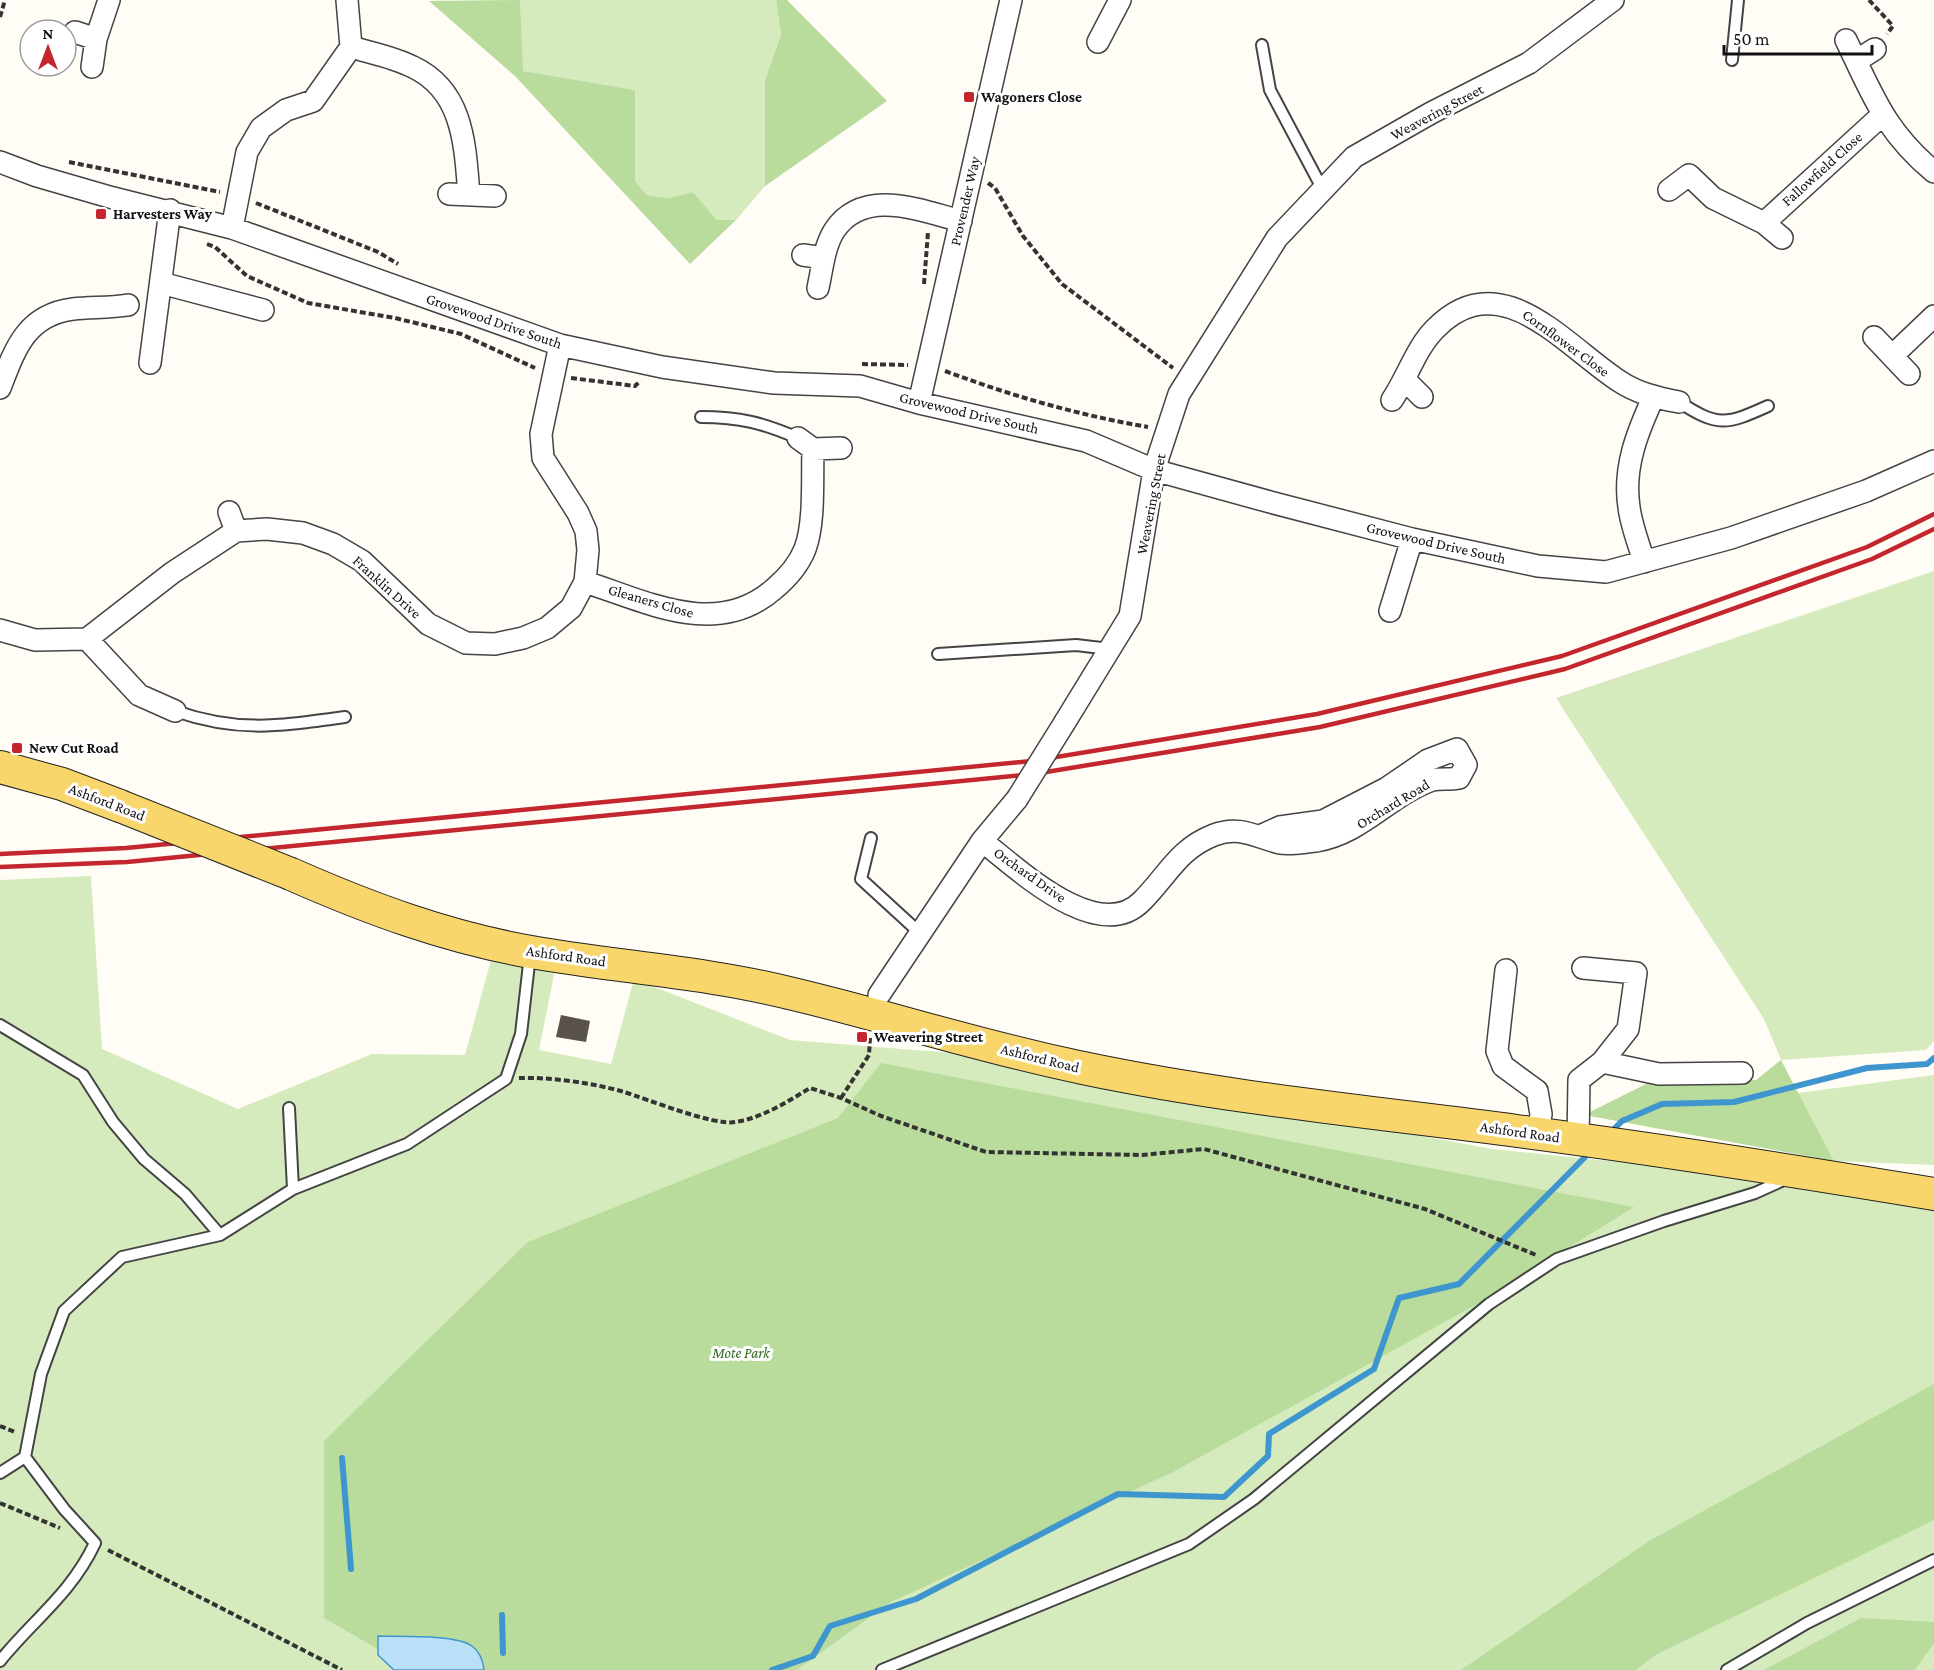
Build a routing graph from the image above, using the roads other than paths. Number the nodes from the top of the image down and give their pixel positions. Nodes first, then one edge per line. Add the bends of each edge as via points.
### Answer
1 (109, 0) edge
2 (347, 0) edge
3 (1011, 0) edge
4 (1120, 0) edge
5 (1613, 0) edge
6 (1738, 0) edge
7 (78, 33) edge
8 (96, 39) junction
9 (1846, 40) dead end
10 (1098, 42) dead end
11 (1262, 45) dead end
12 (351, 47) junction
13 (1875, 49) road end
14 (1732, 60) dead end
15 (1856, 61) junction
16 (92, 67) dead end
17 (1881, 116) junction
18 (0, 162) edge
19 (1934, 172) edge
20 (1323, 190) junction
21 (1669, 190) dead end
22 (495, 196) dead end
23 (169, 220) junction
24 (961, 221) junction
25 (1764, 223) junction
26 (232, 228) junction
27 (1782, 237) dead end
28 (161, 283) junction
29 (818, 288) dead end
30 (128, 305) dead end
31 (263, 309) dead end
32 (1934, 316) edge
33 (1874, 337) dead end
34 (560, 345) junction
35 (1892, 356) junction
36 (150, 363) dead end
37 (1909, 374) dead end
38 (1405, 381) junction
39 (0, 388) edge
40 (1422, 397) dead end
41 (1653, 398) junction
42 (1392, 400) dead end
43 (1679, 402) joint
44 (919, 403) junction
45 (1768, 406) dead end
46 (701, 417) dead end
47 (806, 443) junction
48 (841, 448) dead end
49 (1934, 460) edge
50 (1154, 470) junction
51 (1413, 539) junction
52 (1644, 562) junction
53 (585, 582) junction
54 (1390, 611) dead end
55 (0, 630) edge
56 (87, 639) junction
57 (1110, 649) junction
58 (938, 654) dead end
59 (174, 711) joint
60 (345, 717) dead end
61 (0, 767) edge
62 (1260, 836) junction
63 (872, 838) dead end
64 (982, 841) junction
65 (921, 934) junction
66 (530, 952) junction
67 (1583, 968) dead end
68 (1506, 970) dead end
69 (886, 1008) junction
70 (0, 1025) edge
71 (1602, 1062) junction
72 (1742, 1073) dead end
73 (290, 1108) dead end
74 (1538, 1134) junction
75 (1578, 1140) junction
76 (1802, 1172) junction
77 (293, 1189) junction
78 (1934, 1194) edge
79 (220, 1235) junction
80 (25, 1456) junction
81 (0, 1473) edge
82 (1934, 1560) edge
83 (0, 1662) edge
84 (882, 1670) edge
85 (1727, 1670) edge

1 - 8 street
2 - 12 street
3 - 24 street, Provender Way
4 - 10 street
5 - 20 street, Weavering Street via 1529,63 1354,157
6 - 14 lane
7 - 8 street
8 - 16 street
9 - 15 street
11 - 20 lane via 1270,90
12 - 22 street via 414,67 441,88 459,115 465,140 459,195
12 - 26 street via 313,101 286,110 261,128 247,152
13 - 15 street
15 - 17 street
17 - 19 street via 1911,153
17 - 25 street, Fallowfield Close
18 - 23 street, Grovewood Drive South
20 - 50 street, Weavering Street via 1277,238 1179,394
21 - 25 street via 1689,175 1713,198
23 - 26 street, Grovewood Drive South
23 - 28 street
24 - 29 street via 878,204 860,207 845,217 814,256
24 - 44 street, Provender Way
25 - 27 street
26 - 34 street, Grovewood Drive South
28 - 31 street
28 - 36 street
30 - 39 street via 55,312 33,325 13,353
32 - 35 street
33 - 35 street
34 - 44 street, Grovewood Drive South via 654,365 774,383 860,386
34 - 53 street, Franklin Drive via 541,434 543,458 586,531
35 - 37 street
38 - 40 street
38 - 41 street, Cornflower Close via 1434,330 1454,314 1492,302 1521,309 1621,382
38 - 42 street, Cornflower Close
41 - 43 street, Cornflower Close
41 - 52 street via 1638,430 1628,467 1629,507
43 - 45 lane via 1704,418 1720,422
44 - 50 street, Grovewood Drive South via 1086,441
46 - 47 lane via 735,417 772,427
47 - 48 street
47 - 53 street, Gleaners Close via 810,518 805,549 786,579 759,602 728,614 694,616
49 - 52 street, Grovewood Drive South via 1855,495 1731,538
50 - 51 street, Grovewood Drive South
50 - 57 street, Weavering Street via 1130,616
51 - 52 street, Grovewood Drive South via 1538,566 1606,572
51 - 54 street
53 - 56 street, Franklin Drive via 571,608 547,628 495,644 466,643 428,624 362,561 333,544 303,533 233,521
55 - 56 street via 35,640
56 - 59 street via 139,696
57 - 58 lane via 1076,645
57 - 64 street, Weavering Street, bridge via 1017,798
59 - 60 lane via 232,727 274,727
61 - 66 main road, Ashford Road, bridge via 120,806 372,910 453,935
62 - 62 street, Orchard Road via 1280,827 1323,821 1387,788 1428,760 1457,749 1466,765 1459,778 1433,780 1355,828 1318,841 1282,844
62 - 64 street, Orchard Drive via 1241,830 1201,840 1182,853 1141,903 1122,913 1105,915 1055,896
63 - 65 lane via 861,879
64 - 65 street, Weavering Street
65 - 69 street, Weavering Street
66 - 69 main road, Ashford Road
66 - 77 lane via 521,1034 506,1079 407,1144
67 - 71 street via 1636,973 1628,1029
68 - 74 street via 1497,1052 1503,1066 1537,1091 1541,1114
69 - 74 main road, Ashford Road via 1082,1068 1239,1096
70 - 79 lane via 83,1075 113,1122 144,1159 185,1194
71 - 72 street via 1659,1074
71 - 75 street via 1580,1080
73 - 77 lane
74 - 75 main road, Ashford Road
75 - 76 main road, Ashford Road
76 - 78 main road, Ashford Road
76 - 84 lane via 1755,1193 1557,1259 1488,1304 1254,1498 1189,1544
77 - 79 lane
79 - 80 lane via 122,1257 64,1311 41,1374
80 - 81 lane
80 - 83 lane via 95,1543 69,1588
82 - 85 lane via 1808,1623

